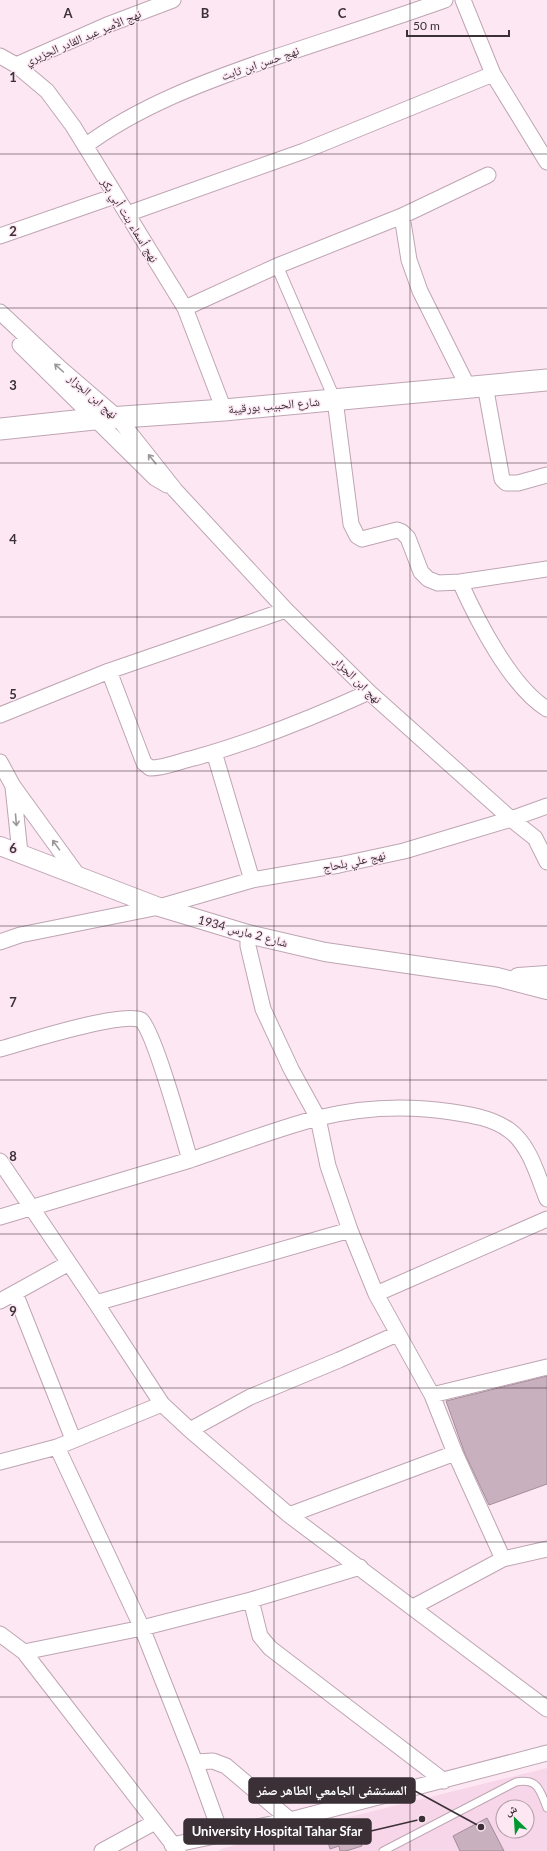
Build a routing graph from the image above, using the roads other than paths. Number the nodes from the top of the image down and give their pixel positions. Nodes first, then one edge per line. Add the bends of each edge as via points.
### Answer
1 (173, 0) edge
2 (445, 0) edge
3 (463, 0) edge
4 (427, 3) edge
5 (0, 56) edge
6 (16, 65) junction
7 (494, 74) junction
8 (85, 146) junction
9 (547, 162) edge
10 (488, 175) dead end
11 (115, 196) junction
12 (127, 214) junction
13 (402, 216) junction
14 (0, 236) edge
15 (277, 266) junction
16 (185, 308) junction
17 (0, 312) edge
18 (0, 324) edge
19 (547, 380) edge
20 (476, 386) junction
21 (336, 400) junction
22 (224, 410) junction
23 (118, 418) junction
24 (94, 419) junction
25 (0, 429) edge
26 (547, 475) edge
27 (175, 490) junction
28 (547, 569) edge
29 (460, 582) junction
30 (286, 610) junction
31 (109, 671) junction
32 (369, 692) junction
33 (547, 709) edge
34 (0, 715) edge
35 (214, 752) junction
36 (0, 762) edge
37 (13, 786) junction
38 (547, 806) edge
39 (511, 819) junction
40 (541, 841) edge
41 (0, 846) edge
42 (20, 853) junction
43 (547, 862) edge
44 (79, 877) junction
45 (252, 880) junction
46 (159, 907) junction
47 (248, 934) junction
48 (0, 942) edge
49 (547, 975) edge
50 (497, 977) junction
51 (547, 990) edge
52 (0, 1049) edge
53 (318, 1118) junction
54 (190, 1160) junction
55 (0, 1161) edge
56 (547, 1199) edge
57 (30, 1208) junction
58 (0, 1217) edge
59 (547, 1219) edge
60 (350, 1230) junction
61 (69, 1263) junction
62 (15, 1293) junction
63 (376, 1294) junction
64 (0, 1301) edge
65 (96, 1303) junction
66 (397, 1334) junction
67 (547, 1367) edge
68 (432, 1395) junction
69 (162, 1404) junction
70 (190, 1430) junction
71 (73, 1439) junction
72 (57, 1446) junction
73 (455, 1453) junction
74 (0, 1462) edge
75 (289, 1515) junction
76 (547, 1549) edge
77 (503, 1559) junction
78 (360, 1567) junction
79 (251, 1600) junction
80 (413, 1608) junction
81 (142, 1628) junction
82 (0, 1634) edge
83 (24, 1652) junction
84 (547, 1709) edge
85 (547, 1753) edge
86 (195, 1762) junction
87 (444, 1781) junction
88 (547, 1808) edge
89 (290, 1820) junction
90 (155, 1822) junction
91 (221, 1834) junction
92 (175, 1848) edge
93 (102, 1851) edge
94 (383, 1851) edge

1 - 6 street, نهج اﻷمير عبد القادر الجزيري via 107,25
2 - 4 street, نهج حسن ابن ثابت
3 - 7 street
4 - 8 street, نهج حسن ابن ثابت via 208,81 139,113 102,133
5 - 6 street, نهج أسماء بنت أبي بكر
6 - 8 street, نهج أسماء بنت أبي بكر via 60,107
7 - 9 street
7 - 12 street via 304,151
8 - 11 street, نهج أسماء بنت أبي بكر
10 - 13 street
11 - 12 street, نهج أسماء بنت أبي بكر
11 - 14 street
12 - 16 street, نهج أسماء بنت أبي بكر
13 - 15 street
13 - 20 street via 409,260 420,291
15 - 16 street
15 - 21 street
16 - 22 street, نهج أسماء بنت أبي بكر
23 -> 17 street, نهج ابن الجزار via 61,370
18 - 24 street, نهج ابن الجزار
19 - 20 main road, شارع الحبيب بورقيبة
20 - 21 main road, شارع الحبيب بورقيبة
20 - 26 street via 502,479 506,483 518,484
21 - 22 main road, شارع الحبيب بورقيبة
21 - 29 street via 351,524 357,536 362,538 397,530 402,532 408,538 421,572 428,579 438,583
22 - 23 main road, شارع الحبيب بورقيبة
23 - 24 main road, شارع الحبيب بورقيبة
27 -> 23 street, نهج ابن الجزار
24 - 25 main road, شارع الحبيب بورقيبة
24 - 27 street, نهج ابن الجزار via 155,478
27 - 30 street, نهج ابن الجزار
28 - 29 street
29 - 33 street via 475,616 504,663 528,692
30 - 31 street
30 - 32 street, نهج ابن الجزار
31 - 34 street
31 - 35 street via 146,766 155,768
32 - 35 street via 307,720
32 - 39 street, نهج ابن الجزار
35 - 45 street
36 - 37 street
37 -> 42 street
44 -> 37 street
38 - 39 street, نهج علي بلحاج
39 - 40 street, نهج ابن الجزار
39 - 45 street, نهج علي بلحاج via 404,851
40 - 43 street, نهج ابن الجزار
41 - 42 street, شارع 2 مارس 1934
42 - 44 street, شارع 2 مارس 1934
44 - 46 street, شارع 2 مارس 1934
45 - 46 street, نهج علي بلحاج
46 - 47 street, شارع 2 مارس 1934
46 - 48 street, نهج علي بلحاج via 20,935
47 - 50 street, شارع 2 مارس 1934 via 324,952
47 - 53 street via 248,946 263,1009 291,1069
49 - 50 street, شارع 2 مارس 1934
50 - 51 street, شارع 2 مارس 1934
52 - 54 street via 128,1017 141,1020 147,1027 155,1049
53 - 54 street
53 - 56 street via 379,1108 408,1108 479,1116 511,1131 521,1142
53 - 60 street via 328,1166
54 - 57 street
55 - 57 street
57 - 58 street
57 - 61 street
59 - 63 street
60 - 63 street
60 - 65 street
61 - 62 street
61 - 65 street
62 - 64 street
62 - 71 street
63 - 66 street
65 - 69 street
66 - 68 street
66 - 70 street via 250,1397
67 - 68 street
68 - 73 street
69 - 70 street
69 - 71 street
70 - 75 street
71 - 72 street
72 - 74 street
72 - 81 street
73 - 75 street
73 - 77 street
75 - 78 street
76 - 77 street
77 - 80 street
78 - 79 street
78 - 80 street
79 - 81 street
79 - 87 street via 260,1636 270,1648
80 - 84 street
81 - 83 street
81 - 86 street
82 - 83 street
83 - 90 street
85 - 87 street
86 - 89 street via 213,1761 226,1766
86 - 91 street
87 - 89 street
88 - 94 lane via 538,1786 524,1780 516,1782
89 - 91 street
90 - 92 street
90 - 93 street
91 - 92 street

